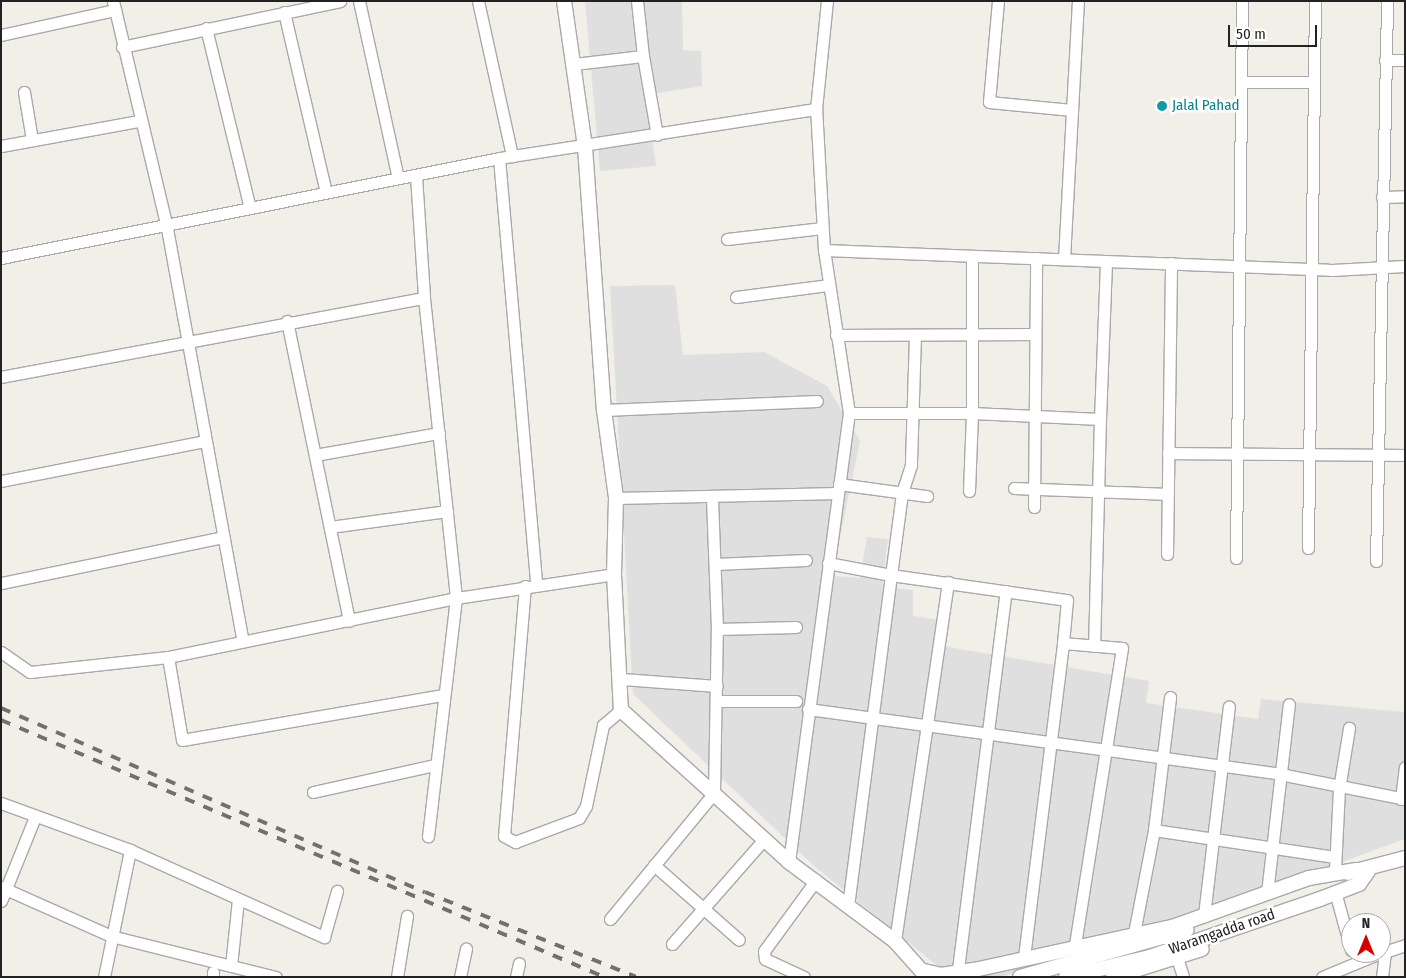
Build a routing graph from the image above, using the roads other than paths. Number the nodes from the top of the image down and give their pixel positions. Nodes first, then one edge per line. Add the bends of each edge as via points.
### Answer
1 (340, 1) edge
2 (359, 1) edge
3 (478, 1) edge
4 (564, 1) edge
5 (637, 1) edge
6 (827, 1) edge
7 (998, 1) edge
8 (1078, 1) edge
9 (1242, 1) edge
10 (1315, 1) edge
11 (1387, 1) edge
12 (114, 6) edge
13 (284, 12) junction
14 (206, 28) junction
15 (1, 35) edge
16 (122, 47) junction
17 (642, 56) junction
18 (1385, 60) junction
19 (1405, 60) edge
20 (574, 64) junction
21 (1242, 82) junction
22 (1313, 82) junction
23 (24, 92) dead end
24 (816, 109) junction
25 (1072, 110) junction
26 (138, 121) junction
27 (657, 135) junction
28 (32, 140) junction
29 (1, 146) edge
30 (585, 147) junction
31 (512, 156) junction
32 (499, 158) junction
33 (416, 176) junction
34 (398, 178) junction
35 (326, 192) junction
36 (1405, 196) edge
37 (1382, 197) junction
38 (249, 205) junction
39 (166, 223) junction
40 (822, 228) junction
41 (727, 239) dead end
42 (824, 250) junction
43 (972, 256) junction
44 (1, 258) edge
45 (1036, 258) junction
46 (1064, 259) junction
47 (1106, 261) junction
48 (1170, 263) junction
49 (1241, 266) junction
50 (1405, 266) edge
51 (1381, 267) junction
52 (1310, 269) junction
53 (829, 285) junction
54 (736, 297) dead end
55 (424, 298) junction
56 (287, 321) junction
57 (976, 334) junction
58 (1034, 334) junction
59 (836, 335) junction
60 (915, 335) junction
61 (185, 343) junction
62 (1, 377) edge
63 (817, 401) dead end
64 (604, 410) junction
65 (849, 413) junction
66 (914, 413) junction
67 (972, 413) junction
68 (1036, 417) junction
69 (1100, 420) junction
70 (439, 433) junction
71 (204, 441) junction
72 (1168, 453) junction
73 (1309, 454) junction
74 (1377, 454) junction
75 (315, 455) junction
76 (1238, 455) junction
77 (1405, 455) edge
78 (1, 481) edge
79 (1014, 488) dead end
80 (838, 489) junction
81 (1034, 489) junction
82 (969, 491) dead end
83 (902, 493) junction
84 (1098, 493) junction
85 (1168, 494) junction
86 (712, 496) junction
87 (927, 496) dead end
88 (616, 498) junction
89 (1034, 507) dead end
90 (447, 511) junction
91 (330, 527) junction
92 (223, 537) junction
93 (1308, 548) dead end
94 (1167, 554) dead end
95 (1236, 558) dead end
96 (806, 560) dead end
97 (1376, 561) dead end
98 (828, 563) junction
99 (715, 564) junction
100 (614, 574) junction
101 (891, 575) junction
102 (948, 582) junction
103 (1, 583) edge
104 (530, 585) junction
105 (1006, 591) junction
106 (456, 598) junction
107 (349, 621) junction
108 (796, 627) dead end
109 (717, 629) junction
110 (243, 640) junction
111 (1063, 643) junction
112 (1094, 646) junction
113 (1, 652) edge
114 (168, 658) junction
115 (622, 679) junction
116 (717, 686) junction
117 (443, 695) junction
118 (1170, 696) dead end
119 (716, 701) junction
120 (796, 701) dead end
121 (1289, 704) dead end
122 (1229, 706) dead end
123 (808, 709) junction
124 (621, 710) junction
125 (875, 721) junction
126 (926, 728) junction
127 (1349, 728) dead end
128 (987, 735) junction
129 (1049, 744) junction
130 (1108, 750) junction
131 (1162, 759) junction
132 (435, 765) junction
133 (1222, 766) junction
134 (1405, 767) edge
135 (1280, 774) junction
136 (1339, 789) junction
137 (313, 792) dead end
138 (714, 793) junction
139 (1403, 799) edge
140 (1, 802) edge
141 (35, 817) junction
142 (1154, 830) junction
143 (428, 836) dead end
144 (1213, 836) junction
145 (765, 838) junction
146 (1274, 846) junction
147 (130, 850) junction
148 (1405, 858) edge
149 (789, 862) junction
150 (1335, 864) junction
151 (654, 865) junction
152 (1362, 870) junction
153 (816, 880) junction
154 (3, 888) edge
155 (337, 891) dead end
156 (1332, 891) junction
157 (1267, 893) junction
158 (238, 898) junction
159 (1, 901) edge
160 (848, 905) junction
161 (704, 907) junction
162 (1204, 915) junction
163 (407, 916) dead end
164 (610, 918) dead end
165 (1341, 920) edge
166 (1134, 933) junction
167 (111, 936) junction
168 (738, 940) dead end
169 (895, 941) junction
170 (672, 944) dead end
171 (1076, 945) junction
172 (1405, 945) edge
173 (466, 949) dead end
174 (1391, 949) edge
175 (1024, 957) junction
176 (1177, 958) junction
177 (519, 963) dead end
178 (1359, 963) edge
179 (1382, 963) edge
180 (1355, 965) joint
181 (231, 966) junction
182 (926, 974) edge
183 (959, 975) edge
184 (104, 977) edge
185 (276, 977) edge
186 (397, 977) edge
187 (460, 977) edge
188 (516, 977) edge
189 (804, 977) edge
190 (1020, 977) edge
191 (1066, 977) edge
192 (1113, 977) edge
193 (1183, 977) edge
194 (1322, 977) edge
195 (1382, 977) edge

1 - 13 street
2 - 34 street
3 - 31 street
4 - 20 street
5 - 17 street
6 - 24 street
7 - 25 street via 989,102
8 - 25 street
9 - 21 street
10 - 22 street
11 - 18 street
12 - 15 street
12 - 16 street
13 - 14 street
13 - 35 street
14 - 16 street
14 - 38 street
16 - 26 street
17 - 20 street
17 - 27 street
18 - 19 street
18 - 37 street
20 - 30 street
21 - 22 street
21 - 49 street
22 - 52 street
23 - 28 street
24 - 27 street
24 - 40 street
25 - 46 street
26 - 28 street
26 - 39 street
27 - 30 street
28 - 29 street
30 - 31 street
30 - 64 street
31 - 32 street
32 - 33 street
32 - 104 street
33 - 34 street
33 - 55 street
34 - 35 street
35 - 38 street
36 - 37 street
37 - 51 street
38 - 39 street
39 - 44 street
39 - 61 street
40 - 41 street
40 - 42 street
42 - 43 street
42 - 53 street
43 - 45 street
43 - 57 street
45 - 46 street
45 - 58 street
46 - 47 street
47 - 48 street
47 - 69 street
48 - 49 street
48 - 72 street
49 - 52 street
49 - 76 street
50 - 51 street
51 - 52 street
51 - 74 street
52 - 73 street
53 - 54 street
53 - 59 street
55 - 56 street
55 - 70 street
56 - 61 street
56 - 75 street
57 - 58 street
57 - 60 street
57 - 67 street
58 - 68 street
59 - 60 street
59 - 65 street
60 - 66 street
61 - 62 street
61 - 71 street
63 - 64 street
64 - 88 street
65 - 66 street
65 - 80 street
66 - 67 street
66 - 83 street via 911,465
67 - 68 street
67 - 82 street
68 - 69 street
68 - 81 street
69 - 84 street
70 - 75 street
70 - 90 street
71 - 78 street
71 - 92 street
72 - 76 street
72 - 85 street
73 - 74 street
73 - 76 street
73 - 93 street
74 - 77 street
74 - 97 street
75 - 91 street
76 - 95 street
79 - 81 street
80 - 83 street
80 - 86 street
80 - 98 street
81 - 84 street
81 - 89 street
83 - 87 street
83 - 101 street
84 - 85 street
84 - 112 street
85 - 94 street
86 - 88 street
86 - 99 street
88 - 100 street
90 - 91 street
90 - 106 street
91 - 107 street
92 - 103 street
92 - 110 street
96 - 99 street
98 - 101 street
98 - 123 street
99 - 109 street
100 - 104 street
100 - 115 street
101 - 102 street
101 - 125 street
102 - 105 street
102 - 126 street
104 - 106 street
104 - 124 street via 504,836 515,842 579,818 586,806 603,725
105 - 111 street via 1067,600
105 - 128 street
106 - 107 street
106 - 117 street
107 - 110 street
108 - 109 street
109 - 116 street
110 - 114 street
111 - 112 street
111 - 129 street
112 - 130 street via 1122,648
113 - 114 street via 30,672
114 - 117 street via 182,740
115 - 116 street
115 - 124 street
116 - 119 street
117 - 132 street
118 - 131 street
119 - 120 street
119 - 138 street
121 - 135 street
122 - 133 street
123 - 125 street
123 - 149 street
124 - 138 street
125 - 126 street
125 - 160 street
126 - 128 street
126 - 169 street
127 - 136 street
128 - 129 street
128 - 183 street
129 - 130 street
129 - 175 street
130 - 131 street
130 - 171 street
131 - 133 street
131 - 142 street
132 - 137 street
132 - 143 street
133 - 135 street
133 - 144 street
134 - 139 street
135 - 136 street
135 - 146 street
136 - 139 street
136 - 150 street
138 - 145 street
138 - 151 street
140 - 141 street
141 - 147 street
141 - 154 street
142 - 144 street
142 - 166 street
144 - 146 street
144 - 162 street
145 - 149 street
145 - 161 street
146 - 150 street
146 - 157 street
147 - 158 street
147 - 167 street
148 - 152 street
149 - 153 street
150 - 152 street
150 - 157 street
151 - 161 street
151 - 164 street
152 - 156 street
152 - 156 street, Waramgadda road via 1359,884
153 - 160 street
153 - 189 street via 764,950 765,959
154 - 159 street
154 - 167 street
155 - 158 street via 324,937
156 - 165 street
156 - 176 street
156 - 190 street
156 - 191 street, Waramgadda road via 1150,957
157 - 162 street
158 - 181 street
160 - 169 street
161 - 168 street
161 - 170 street
162 - 166 street
163 - 186 street
166 - 171 street
167 - 181 street
167 - 184 street
169 - 182 street
171 - 175 street
172 - 174 street
173 - 187 street
175 - 183 street
176 - 192 street
176 - 193 street
177 - 188 street
178 - 180 street
179 - 195 street
180 - 194 street
181 - 185 street
182 - 183 street

